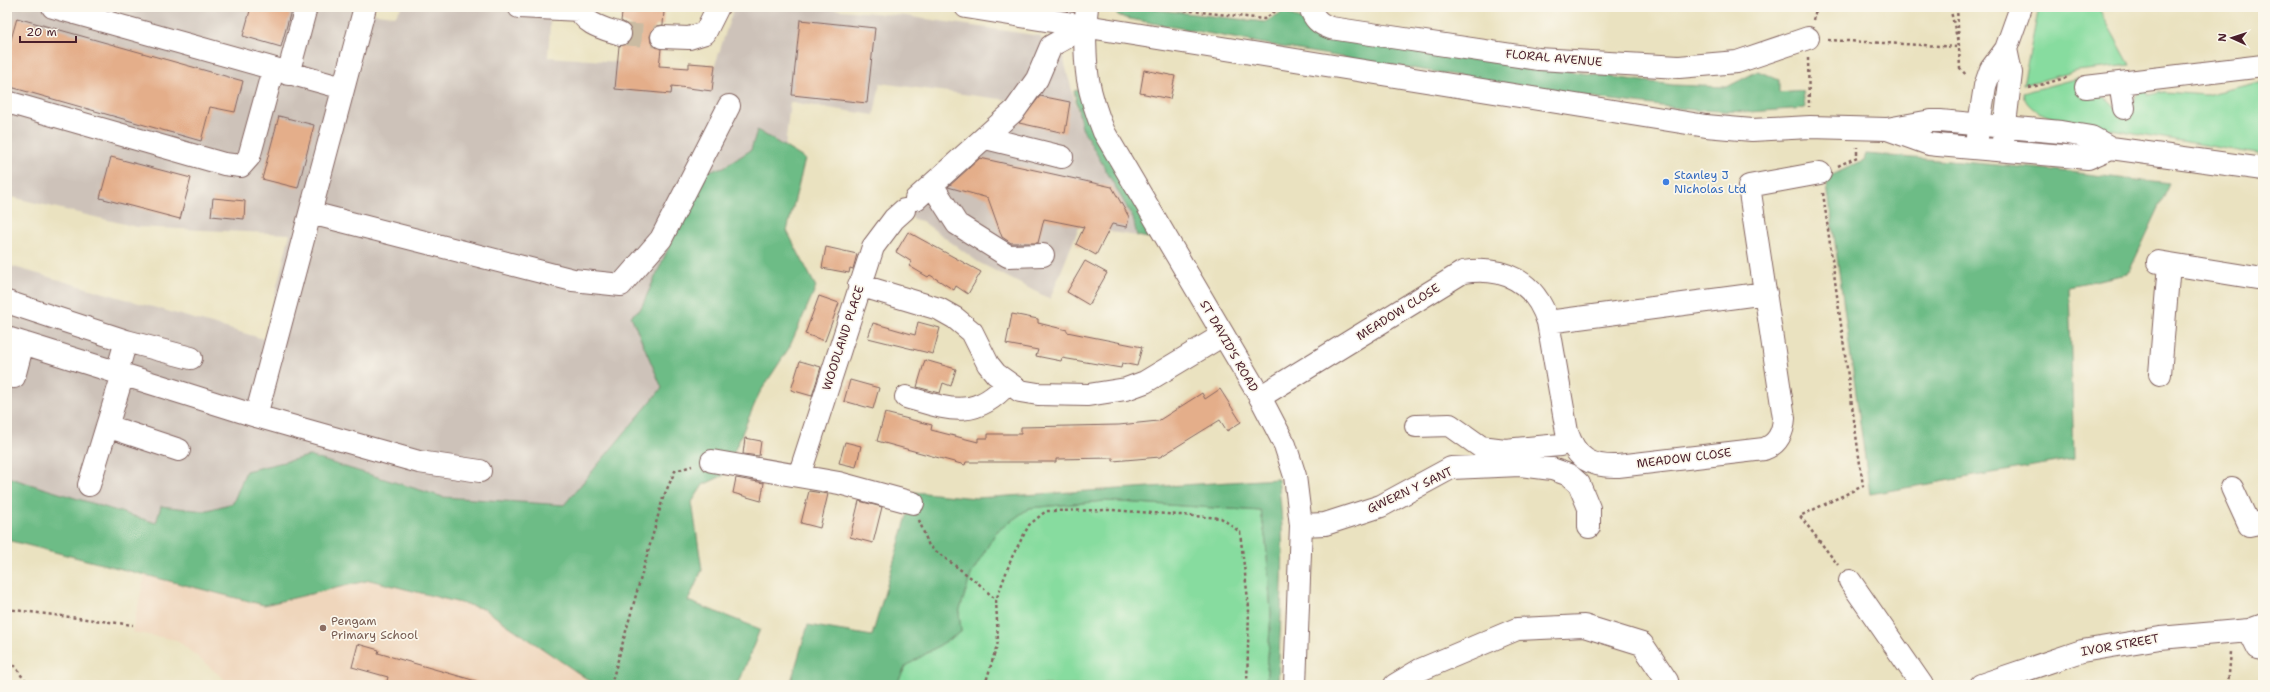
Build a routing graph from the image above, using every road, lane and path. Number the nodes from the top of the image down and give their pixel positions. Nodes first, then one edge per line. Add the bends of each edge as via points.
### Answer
1 (53, 7) edge
2 (306, 7) edge
3 (365, 7) edge
4 (519, 7) edge
5 (718, 7) edge
6 (966, 7) edge
7 (1155, 7) edge
8 (1282, 7) edge
9 (1310, 7) edge
10 (1950, 7) edge
11 (1957, 7) edge
12 (2021, 7) edge
13 (580, 8) edge
14 (1086, 17) edge
15 (620, 34) tunnel mouth
16 (662, 37) tunnel mouth
17 (1808, 38) junction
18 (1959, 47) junction
19 (2006, 49) junction
20 (2263, 66) edge
21 (281, 72) junction
22 (1968, 78) dead end
23 (2078, 82) joint
24 (2120, 83) junction
25 (343, 88) junction
26 (2024, 90) dead end
27 (7, 102) edge
28 (729, 106) dead end
29 (2124, 108) dead end
30 (1809, 109) dead end
31 (1978, 123) junction
32 (2004, 126) junction
33 (1887, 129) junction
34 (986, 138) junction
35 (1976, 148) junction
36 (2111, 148) junction
37 (1857, 149) dead end
38 (2002, 150) junction
39 (1062, 158) dead end
40 (2263, 169) edge
41 (1820, 173) junction
42 (917, 198) junction
43 (311, 213) junction
44 (1043, 255) dead end
45 (2263, 279) edge
46 (859, 285) junction
47 (1766, 293) junction
48 (7, 302) edge
49 (41, 313) junction
50 (1548, 322) junction
51 (1223, 334) junction
52 (126, 341) junction
53 (20, 342) edge
54 (191, 358) dead end
55 (120, 373) junction
56 (2160, 374) dead end
57 (14, 377) dead end
58 (1008, 383) junction
59 (906, 397) dead end
60 (1260, 398) junction
61 (256, 416) junction
62 (108, 426) junction
63 (1416, 426) dead end
64 (1570, 442) junction
65 (179, 450) dead end
66 (712, 461) joint
67 (480, 471) dead end
68 (799, 476) junction
69 (89, 485) dead end
70 (2232, 488) dead end
71 (913, 503) joint
72 (2263, 522) edge
73 (1301, 525) junction
74 (1589, 526) dead end
75 (1850, 582) joint
76 (996, 600) junction
77 (7, 609) edge
78 (133, 625) dead end
79 (2248, 628) edge
80 (2263, 649) edge
81 (7, 666) edge
82 (28, 685) edge
83 (611, 685) edge
84 (985, 685) edge
85 (1247, 685) edge
86 (1295, 685) edge
87 (1395, 685) edge
88 (1668, 685) edge
89 (1922, 685) edge
90 (1981, 685) edge
91 (2228, 685) edge

1 - 21 street
2 - 21 street
3 - 25 street
4 - 13 street
5 - 16 street via 704,33 689,38
6 - 14 street
7 - 8 path via 1264,19
9 - 17 street, FLORAL AVENUE via 1322,26 1330,28 1546,60 1679,67 1737,62
10 - 18 path
11 - 18 path
12 - 19 street
13 - 15 street via 586,18 596,26
14 - 33 street via 1706,126 1752,130 1810,127
14 - 34 street, WOODLAND PLACE via 1051,46 1037,78 1015,110
14 - 51 street, ST DAVID'S ROAD via 1085,63 1088,87 1104,132
17 - 18 path
17 - 30 path
18 - 22 path via 1960,68
19 - 31 street via 1991,69
19 - 32 street via 2011,73
20 - 24 street
21 - 25 street
21 - 27 street via 250,157 240,166 224,164
23 - 24 street
23 - 26 path
24 - 29 street
25 - 43 street
28 - 43 street via 661,239 621,285 573,280
31 - 32 street
31 - 33 street via 1931,121
31 - 35 street
32 - 36 street via 2091,137
32 - 38 street
33 - 35 street via 1929,144
34 - 39 street
34 - 42 street, WOODLAND PLACE
35 - 38 street
36 - 38 street via 2088,158
36 - 40 street
37 - 41 path via 1856,157
41 - 47 street, MEADOW CLOSE via 1749,186
41 - 75 path via 1863,486 1800,516
42 - 44 street via 1008,256
42 - 46 street, WOODLAND PLACE via 894,219 873,247
43 - 61 street
45 - 56 street via 2163,263
46 - 58 street via 939,309 956,318 972,332 988,364
46 - 68 street, WOODLAND PLACE
47 - 50 street
47 - 64 street, MEADOW CLOSE via 1784,418 1781,435 1771,446 1764,449 1606,466 1586,460
48 - 49 street
49 - 52 street
49 - 53 street
50 - 60 street, MEADOW CLOSE via 1537,299 1518,279 1492,271 1463,272
50 - 64 street, MEADOW CLOSE
51 - 58 street via 1146,382 1109,393 1088,396 1038,394 1020,391
51 - 60 street, ST DAVID'S ROAD
52 - 54 street
52 - 55 street
53 - 55 street
53 - 57 street
55 - 61 street
55 - 62 street
58 - 59 street via 992,398 980,405 962,410 948,409
60 - 73 street, ST DAVID'S ROAD via 1284,445 1295,476
61 - 67 street via 419,462
62 - 65 street
62 - 69 street
63 - 64 street via 1450,425 1480,447 1505,450 1560,446
66 - 68 street
66 - 83 path via 675,471 663,498
68 - 71 street via 839,483
70 - 72 street via 2249,525
71 - 76 path via 929,546
73 - 74 street, GWERN Y SANT via 1325,524 1381,506 1450,468 1520,465 1552,469 1569,475 1580,484 1589,508
73 - 86 street, ST DAVID'S ROAD
75 - 89 street
76 - 84 path via 998,642
76 - 85 path via 1012,557 1029,524 1046,511 1112,510 1221,518 1240,532 1249,608
77 - 78 path
79 - 80 street via 2258,648
79 - 90 street, IVOR STREET via 2160,638 2082,651
79 - 91 path
81 - 82 path via 15,666
87 - 88 street via 1420,670 1517,629 1584,626 1642,644

